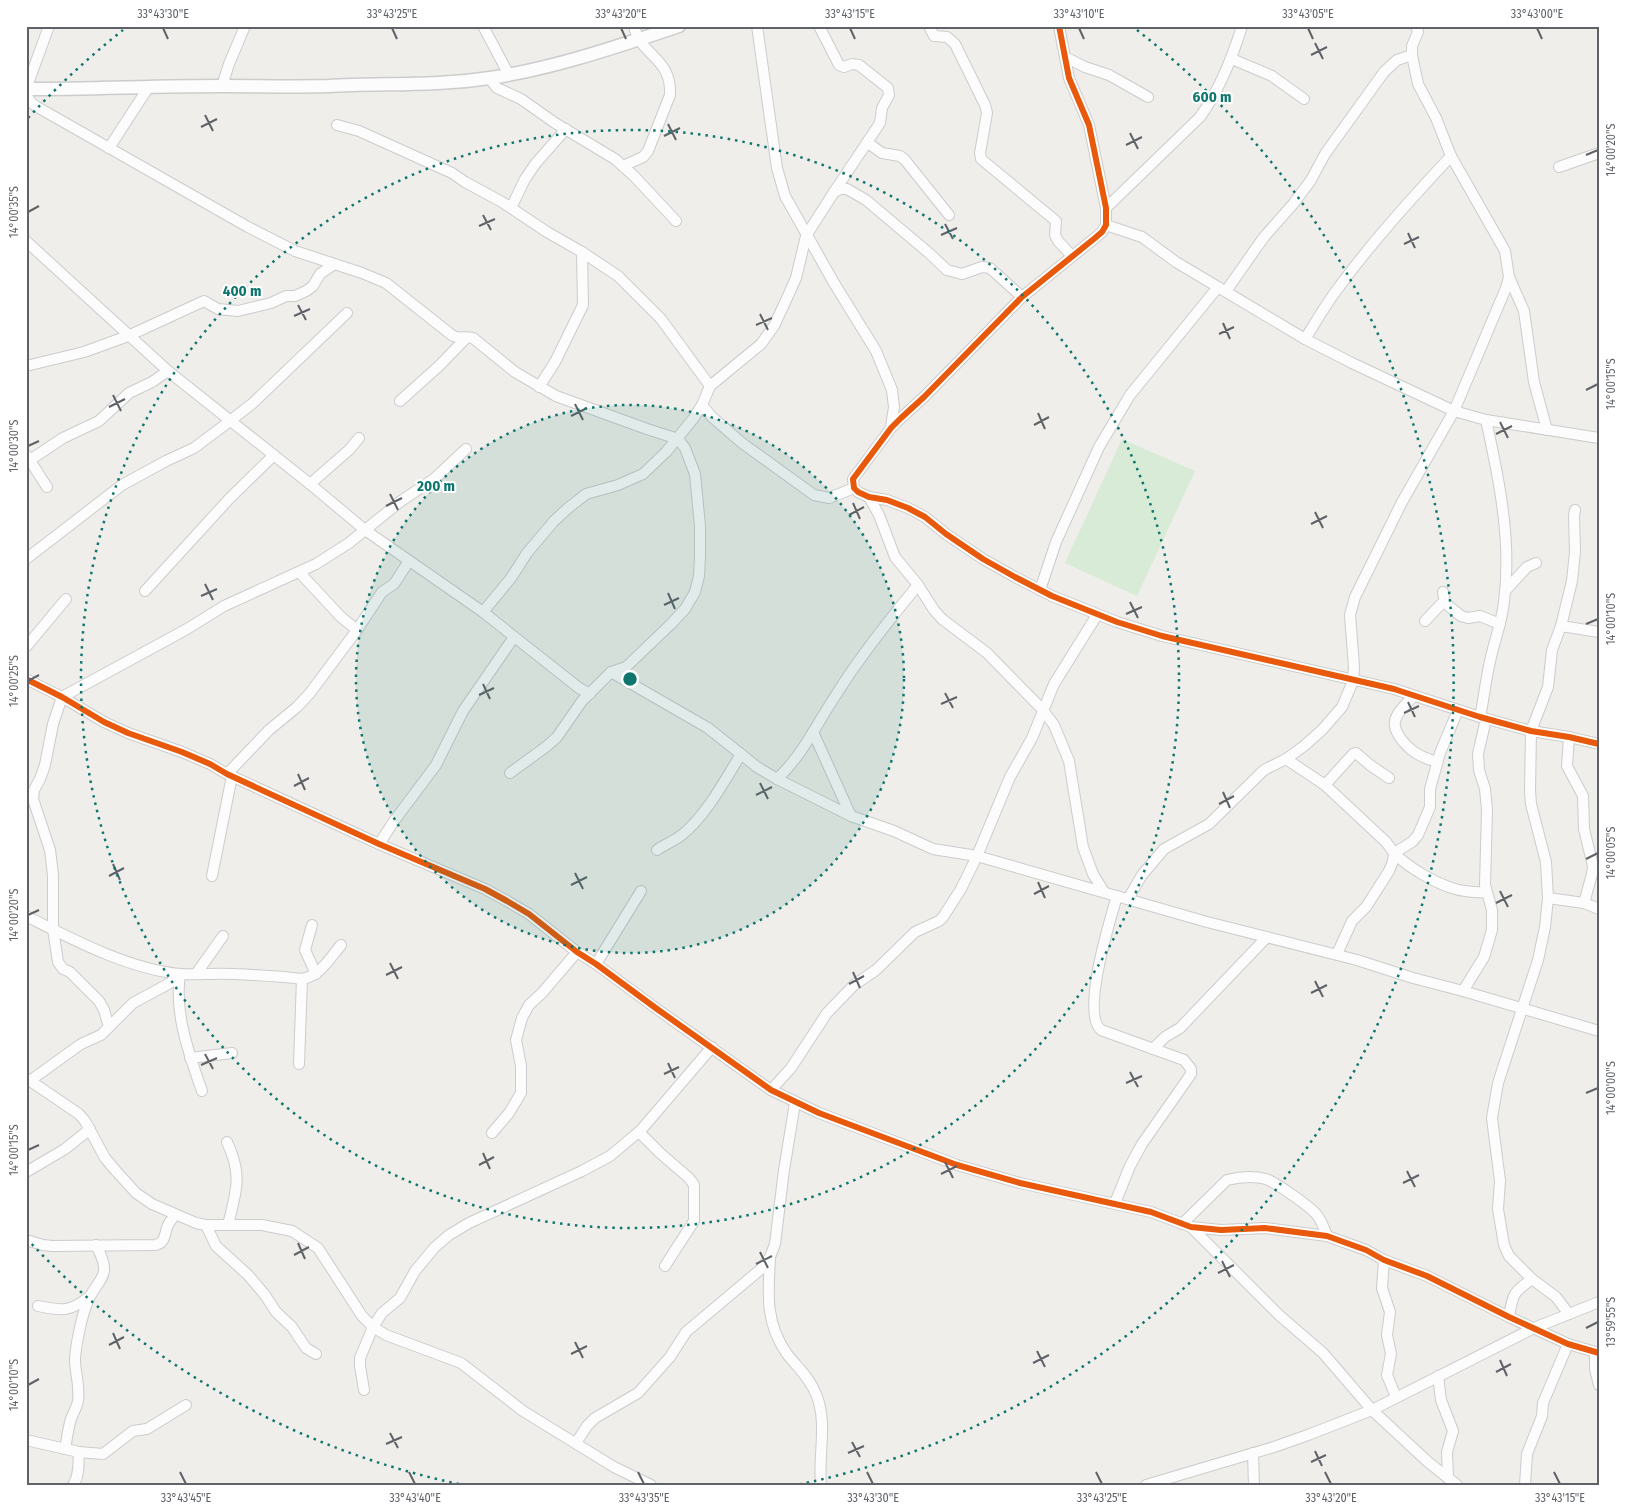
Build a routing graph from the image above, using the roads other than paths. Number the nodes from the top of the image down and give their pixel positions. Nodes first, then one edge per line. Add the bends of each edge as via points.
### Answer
1 (49, 26) edge
2 (245, 26) edge
3 (483, 26) edge
4 (634, 26) edge
5 (679, 26) edge
6 (757, 26) edge
7 (819, 26) edge
8 (929, 26) edge
9 (1060, 26) edge
10 (1242, 26) edge
11 (1416, 26) edge
12 (638, 39) junction
13 (1412, 55) junction
14 (1065, 57) junction
15 (1232, 59) junction
16 (509, 75) junction
17 (489, 78) junction
18 (222, 86) junction
19 (148, 88) junction
20 (26, 89) edge
21 (1148, 97) dead end
22 (1304, 100) dead end
23 (337, 125) dead end
24 (566, 129) junction
25 (868, 144) junction
26 (109, 148) junction
27 (1599, 153) edge
28 (1452, 156) junction
29 (623, 166) junction
30 (1558, 167) dead end
31 (834, 192) junction
32 (511, 208) junction
33 (1106, 208) junction
34 (949, 215) dead end
35 (676, 221) dead end
36 (1106, 225) junction
37 (806, 236) junction
38 (26, 241) edge
39 (582, 252) junction
40 (1072, 256) junction
41 (332, 265) junction
42 (1508, 277) junction
43 (1222, 289) junction
44 (1022, 297) junction
45 (347, 313) dead end
46 (128, 336) junction
47 (467, 337) junction
48 (1305, 339) junction
49 (26, 366) edge
50 (168, 371) junction
51 (710, 386) junction
52 (539, 387) junction
53 (400, 400) dead end
54 (702, 405) junction
55 (1454, 411) junction
56 (1486, 420) junction
57 (230, 421) junction
58 (891, 428) junction
59 (1547, 430) junction
60 (359, 438) dead end
61 (678, 438) junction
62 (1599, 438) edge
63 (466, 449) dead end
64 (274, 455) junction
65 (28, 458) edge
66 (310, 484) junction
67 (47, 487) dead end
68 (854, 488) junction
69 (869, 497) junction
70 (1575, 510) dead end
71 (365, 530) junction
72 (26, 559) edge
73 (409, 561) junction
74 (1536, 563) dead end
75 (300, 573) junction
76 (918, 585) junction
77 (1040, 590) junction
78 (144, 591) dead end
79 (1505, 591) junction
80 (1443, 592) dead end
81 (66, 599) dead end
82 (1445, 603) junction
83 (483, 612) junction
84 (1097, 615) junction
85 (1425, 622) dead end
86 (1500, 624) junction
87 (1561, 626) junction
88 (357, 630) junction
89 (1599, 632) edge
90 (514, 638) junction
91 (26, 647) edge
92 (612, 672) junction
93 (26, 679) edge
94 (1353, 680) junction
95 (590, 694) junction
96 (1414, 696) junction
97 (62, 697) junction
98 (1042, 709) junction
99 (1458, 710) junction
100 (1483, 718) junction
101 (1531, 731) junction
102 (813, 732) junction
103 (1569, 737) junction
104 (1599, 744) edge
105 (741, 754) junction
106 (1286, 759) junction
107 (1437, 762) junction
108 (510, 773) dead end
109 (230, 775) junction
110 (1389, 778) dead end
111 (777, 779) junction
112 (1325, 785) junction
113 (851, 816) junction
114 (379, 844) junction
115 (656, 850) dead end
116 (1394, 853) junction
117 (977, 856) junction
118 (212, 876) dead end
119 (641, 891) dead end
120 (1104, 892) junction
121 (1486, 893) junction
122 (1122, 897) junction
123 (1548, 898) junction
124 (1584, 903) junction
125 (1599, 909) edge
126 (26, 916) edge
127 (312, 925) dead end
128 (53, 929) junction
129 (223, 936) dead end
130 (1266, 938) junction
131 (342, 945) dead end
132 (576, 952) junction
133 (1337, 954) junction
134 (596, 964) junction
135 (180, 974) junction
136 (196, 974) junction
137 (316, 974) junction
138 (302, 979) junction
139 (1463, 991) junction
140 (1522, 1008) junction
141 (109, 1027) junction
142 (1599, 1031) edge
143 (712, 1047) junction
144 (1153, 1049) junction
145 (232, 1053) dead end
146 (190, 1058) junction
147 (299, 1064) dead end
148 (28, 1079) edge
149 (771, 1090) junction
150 (202, 1091) dead end
151 (795, 1103) junction
152 (90, 1129) junction
153 (638, 1132) junction
154 (492, 1133) dead end
155 (227, 1142) dead end
156 (26, 1172) edge
157 (1115, 1204) junction
158 (175, 1214) junction
159 (206, 1225) junction
160 (228, 1225) junction
161 (1187, 1225) junction
162 (1327, 1236) junction
163 (26, 1240) edge
164 (96, 1244) junction
165 (770, 1257) junction
166 (1384, 1260) junction
167 (665, 1266) dead end
168 (1532, 1279) junction
169 (90, 1295) junction
170 (1599, 1302) edge
171 (38, 1306) dead end
172 (1569, 1314) junction
173 (1509, 1317) junction
174 (373, 1327) junction
175 (1534, 1328) junction
176 (1568, 1344) junction
177 (1597, 1353) edge
178 (316, 1354) dead end
179 (1438, 1376) junction
180 (1599, 1385) edge
181 (364, 1390) dead end
182 (1396, 1397) junction
183 (186, 1404) dead end
184 (1372, 1410) junction
185 (26, 1440) edge
186 (576, 1443) junction
187 (65, 1449) junction
188 (79, 1452) junction
189 (1253, 1454) junction
190 (1448, 1478) junction
191 (74, 1485) edge
192 (651, 1485) edge
193 (821, 1485) edge
194 (1146, 1485) edge
195 (1254, 1485) edge
196 (1457, 1485) edge
197 (1525, 1485) edge

1 - 20 street
2 - 18 street
3 - 16 street
4 - 12 street
5 - 12 street
6 - 37 street via 780,183
7 - 25 street via 839,65 859,65 888,88 890,96
8 - 40 street via 934,36 948,37 955,44 985,105 987,113 981,160 1056,221 1055,235
9 - 14 street
10 - 15 street
11 - 13 street via 1418,32
12 - 16 street via 578,59
12 - 29 street via 666,69 670,95 648,151
13 - 28 street via 1418,84
13 - 43 street via 1397,60 1384,72 1294,203
14 - 21 street via 1109,75
14 - 33 street via 1069,78 1089,125
15 - 22 street via 1272,76
15 - 33 street via 1200,117
16 - 17 street
17 - 18 street via 422,85
17 - 24 street via 497,88 521,99
18 - 19 street
19 - 20 street
19 - 26 street
20 - 26 street via 30,102
23 - 32 street via 358,131 452,173
24 - 29 street
24 - 32 street via 536,163
25 - 31 street
25 - 34 street via 882,153 905,160
26 - 41 street via 273,240
27 - 30 street
28 - 42 street via 1505,251
28 - 48 street via 1407,204 1336,291
29 - 35 street
31 - 37 street
31 - 44 street via 847,189 866,200 947,270 962,274 990,268
32 - 39 street
33 - 36 street
36 - 40 street
36 - 43 street via 1142,237
37 - 51 street via 796,278 768,336
37 - 58 street via 876,351 892,390
38 - 46 street
39 - 51 street via 618,276 644,301
39 - 52 street via 584,305
40 - 44 street
41 - 46 street via 320,274 314,286 295,296 238,311 218,309 204,301
41 - 47 street via 386,283 453,336
42 - 55 street
42 - 59 street via 1524,311 1534,382
43 - 48 street
43 - 77 street via 1130,395 1099,447 1056,542
44 - 58 street
45 - 57 street
46 - 49 street via 84,352
46 - 50 street
47 - 52 street via 479,342
47 - 53 street
48 - 55 street
50 - 57 street
50 - 65 street via 129,393 99,421
51 - 54 street
52 - 61 street via 580,405
54 - 61 street
54 - 68 street via 742,443 814,495 829,498
55 - 56 street
55 - 94 street via 1402,502 1354,597 1350,615
56 - 59 street
56 - 79 street via 1500,485 1506,539
57 - 64 street
57 - 72 street via 194,448 122,485
58 - 68 street via 853,479
59 - 62 street
60 - 66 street
61 - 83 street via 643,474 586,494 567,509 527,554 512,578
61 - 92 street via 686,448 695,474 700,526 699,576 695,592 671,624 626,667
63 - 71 street via 434,478
64 - 66 street
64 - 78 street
65 - 67 street
66 - 71 street
68 - 69 street
69 - 76 street via 891,550
69 - 77 street via 897,503 925,517 983,559
70 - 87 street via 1572,580
71 - 73 street
71 - 75 street via 349,544
73 - 83 street
73 - 88 street via 396,581 382,592
74 - 79 street via 1527,567
75 - 88 street
75 - 97 street via 224,606
76 - 98 street via 942,619 977,645
76 - 102 street via 866,650
77 - 84 street
79 - 86 street
80 - 82 street
81 - 91 street
82 - 85 street
82 - 86 street via 1461,616 1480,616
83 - 90 street
84 - 94 street via 1162,636
84 - 98 street
86 - 100 street via 1490,662
87 - 89 street
87 - 101 street via 1552,650 1548,687
88 - 109 street via 310,693 268,730
90 - 95 street
90 - 114 street via 463,711 436,765
92 - 95 street
92 - 105 street via 708,728
93 - 97 street
94 - 96 street
94 - 106 street via 1342,707 1304,746
95 - 108 street via 557,737
96 - 99 street
96 - 107 street via 1396,718 1397,731 1412,751
97 - 109 street via 128,734 182,752
97 - 128 street via 45,765 33,794 50,850
98 - 117 street via 1032,738 1010,777
98 - 120 street via 1054,725 1069,761 1083,847
99 - 100 street
99 - 107 street
100 - 101 street
100 - 121 street via 1478,754 1487,810
101 - 103 street
101 - 123 street via 1531,798 1546,862
102 - 111 street via 796,759
102 - 113 street
103 - 104 street
103 - 124 street via 1567,766 1584,796 1584,829 1593,866
105 - 111 street
105 - 115 street via 691,826
106 - 112 street
106 - 122 street via 1264,770 1209,824 1164,849
107 - 116 street via 1430,789 1430,807 1418,835
109 - 114 street
109 - 118 street
110 - 112 street via 1356,753
111 - 113 street
112 - 116 street
113 - 117 street via 932,849
114 - 132 street via 507,901 529,914
116 - 121 street via 1443,884
116 - 133 street via 1390,871 1366,907 1352,921
117 - 120 street
117 - 149 street via 943,917 915,932 876,970 854,985 827,1013 792,1068
119 - 134 street
120 - 122 street
121 - 139 street via 1492,910 1492,930 1484,957
122 - 130 street
122 - 144 street via 1104,938 1095,1022 1101,1030
123 - 124 street
123 - 140 street via 1542,946
124 - 125 street
126 - 128 street
127 - 137 street via 305,950
128 - 135 street via 110,956
128 - 141 street via 60,966 99,1001
129 - 136 street
130 - 133 street
130 - 144 street via 1180,1028
131 - 137 street
132 - 134 street
132 - 154 street via 522,1018 516,1040 522,1066 521,1093
133 - 139 street
134 - 143 street
135 - 136 street
135 - 141 street via 133,1003
135 - 146 street via 178,1006
136 - 138 street
137 - 138 street
138 - 147 street
139 - 140 street
140 - 142 street
140 - 168 street via 1498,1084 1492,1125 1504,1245 1509,1256
141 - 148 street
143 - 149 street
143 - 153 street
144 - 157 street via 1184,1060 1192,1069 1191,1074 1142,1144
145 - 146 street
146 - 150 street
148 - 152 street via 79,1114
149 - 151 street
151 - 157 street via 957,1165
151 - 165 street via 775,1244
152 - 156 street via 65,1149
152 - 158 street via 105,1158 129,1186 152,1204
153 - 167 street via 694,1185 694,1221
153 - 174 street via 601,1162 449,1235 415,1271 400,1298 382,1313
155 - 160 street via 237,1174
157 - 161 street
158 - 159 street
158 - 164 street via 160,1244
159 - 160 street
159 - 178 street via 216,1246 248,1275 306,1348
160 - 174 street via 280,1228 310,1242 318,1248 362,1316
161 - 162 street via 1220,1230 1265,1228
161 - 162 street via 1228,1180 1256,1178 1267,1179 1308,1207 1317,1215
161 - 184 street via 1323,1353
162 - 166 street
163 - 164 street via 43,1246
164 - 169 street via 103,1257 104,1276
165 - 186 street via 761,1269 686,1332 670,1357 638,1393 595,1418
165 - 193 street via 769,1313 786,1352 817,1394 821,1416
166 - 173 street via 1447,1284
166 - 182 street via 1382,1288 1390,1312 1387,1335 1392,1354 1387,1375
168 - 172 street via 1556,1297
168 - 173 street via 1516,1291
169 - 171 street via 72,1308 55,1310
169 - 187 street via 75,1359 78,1402
170 - 172 street
172 - 175 street
173 - 175 street
174 - 181 street via 360,1358
174 - 186 street via 395,1339 462,1363 523,1412
175 - 176 street
175 - 179 street
176 - 177 street
176 - 197 street via 1543,1403 1542,1416 1527,1454
177 - 180 street via 1595,1369
179 - 182 street
179 - 190 street via 1441,1400 1453,1431 1446,1452
182 - 184 street
183 - 188 street via 147,1429 133,1431 103,1454
184 - 189 street
184 - 190 street
185 - 187 street
186 - 192 street
187 - 188 street
188 - 191 street
189 - 194 street
189 - 195 street
190 - 196 street

